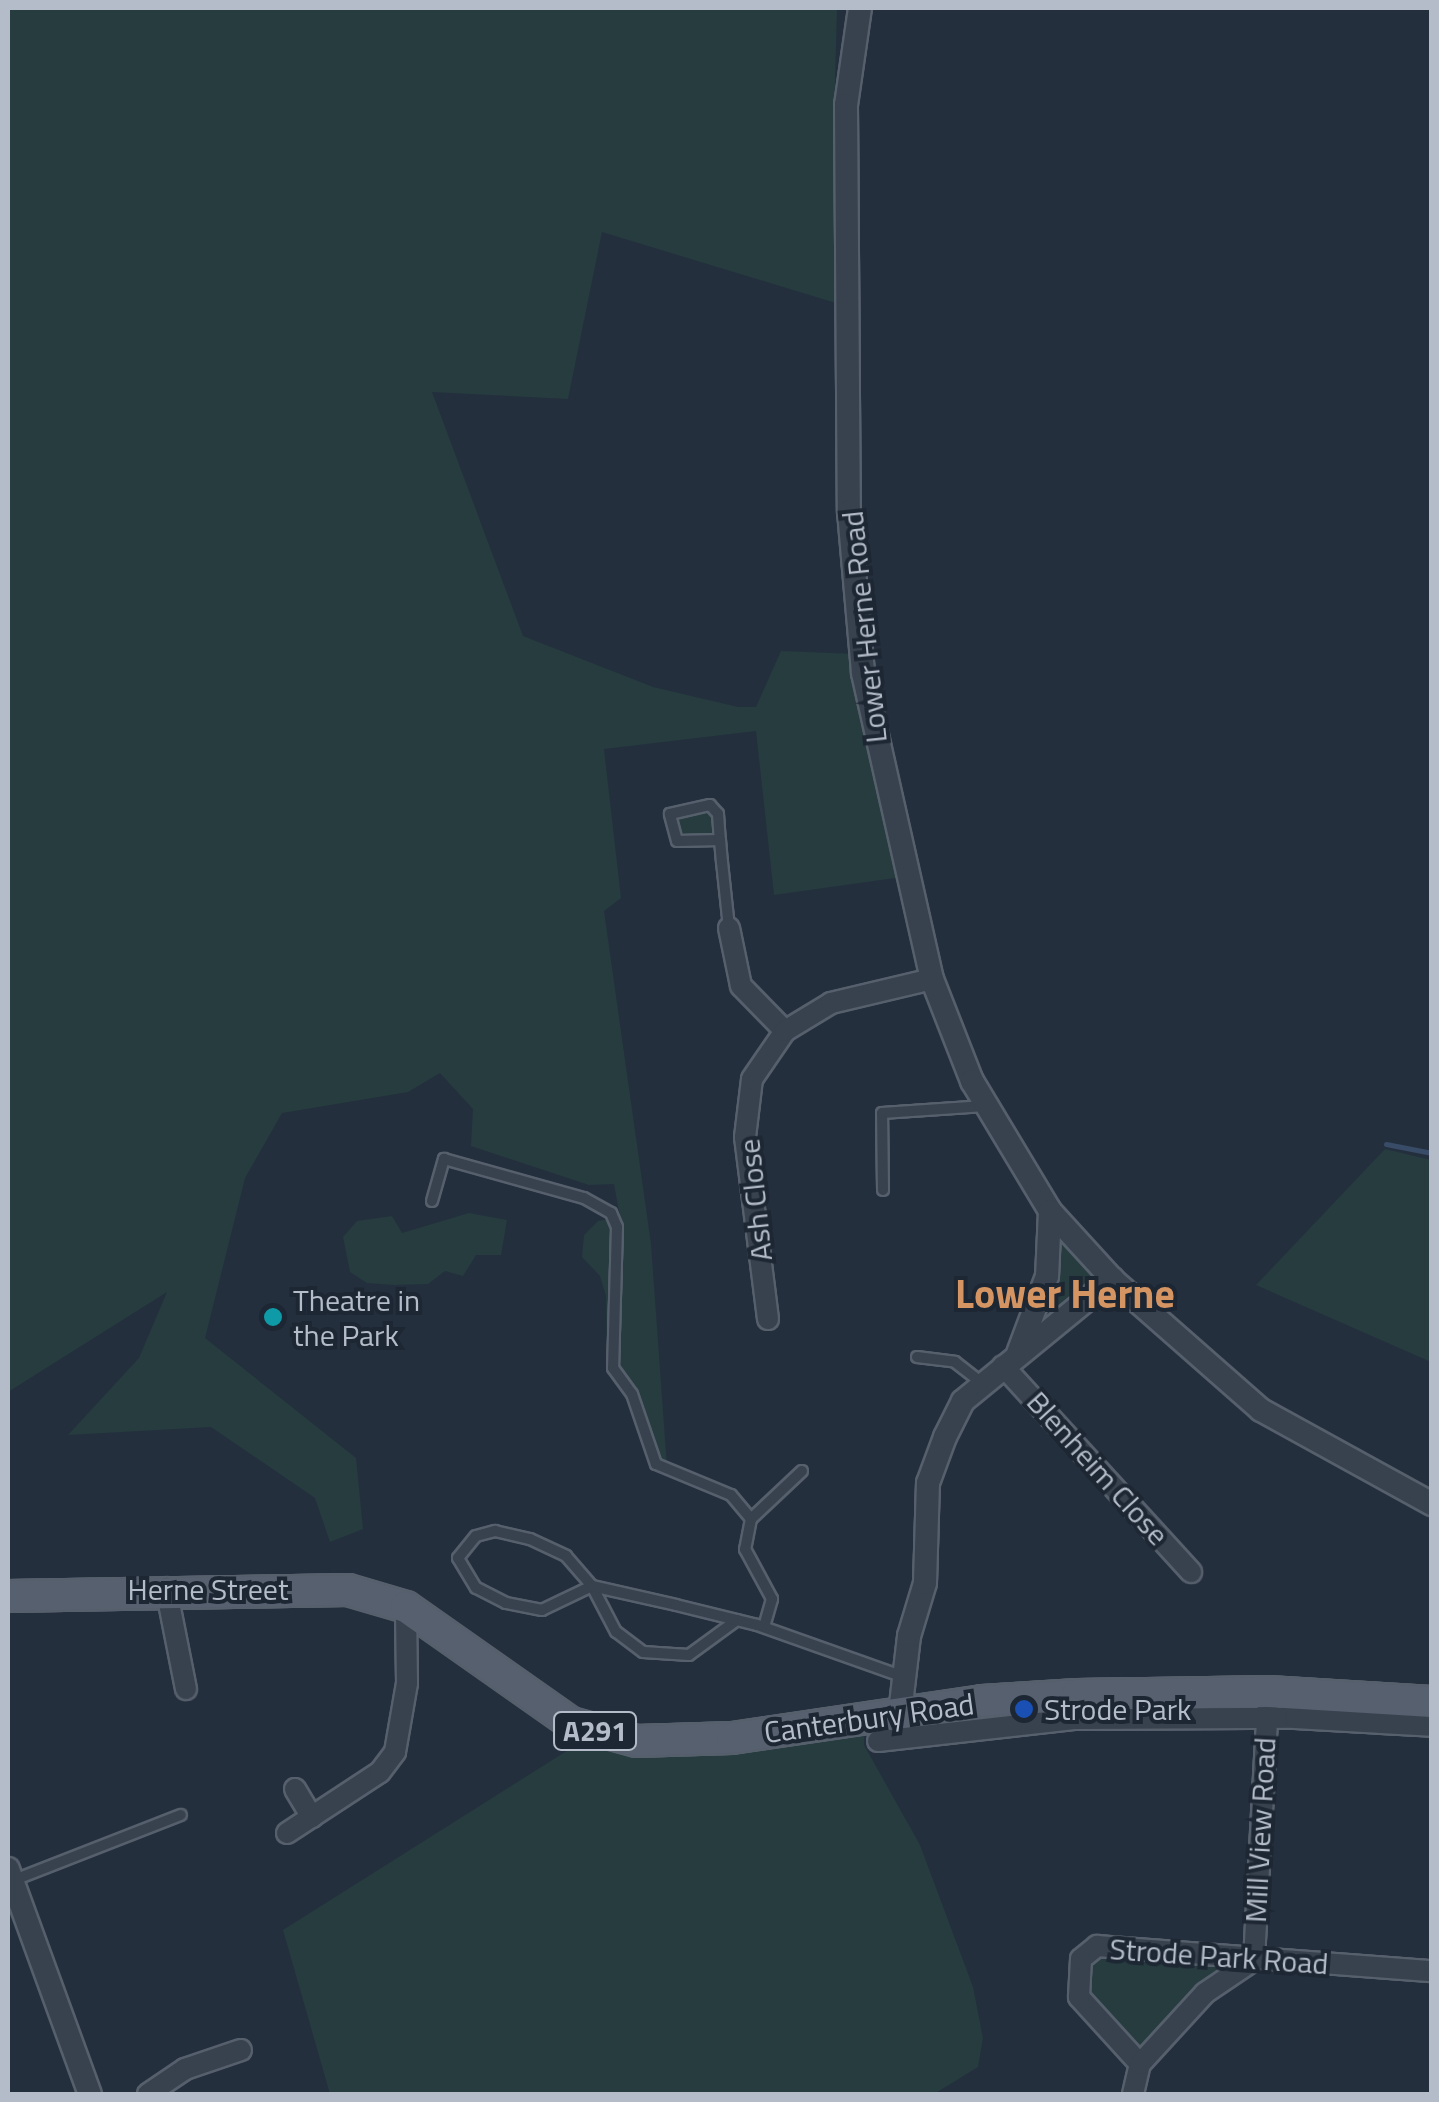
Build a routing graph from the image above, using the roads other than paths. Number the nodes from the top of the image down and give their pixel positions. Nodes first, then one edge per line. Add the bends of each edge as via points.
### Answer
1 (860, 8) edge
2 (720, 840) junction
3 (729, 928) joint
4 (932, 979) junction
5 (785, 1031) junction
6 (986, 1106) junction
7 (883, 1190) dead end
8 (432, 1201) dead end
9 (1050, 1211) junction
10 (1112, 1279) junction
11 (768, 1319) dead end
12 (917, 1357) dead end
13 (1011, 1360) junction
14 (982, 1383) junction
15 (802, 1472) dead end
16 (1432, 1504) edge
17 (751, 1520) junction
18 (1191, 1572) dead end
19 (592, 1586) junction
20 (166, 1588) junction
21 (8, 1596) edge
22 (406, 1607) junction
23 (737, 1620) junction
24 (764, 1628) junction
25 (902, 1676) junction
26 (186, 1690) dead end
27 (1432, 1702) edge
28 (1268, 1705) junction
29 (1432, 1726) edge
30 (907, 1734) junction
31 (878, 1741) dead end
32 (296, 1789) dead end
33 (181, 1815) dead end
34 (312, 1817) junction
35 (287, 1833) dead end
36 (8, 1877) edge
37 (1254, 1960) junction
38 (1432, 1971) edge
39 (240, 2050) dead end
40 (1140, 2064) junction
41 (90, 2094) edge
42 (148, 2094) edge
43 (1133, 2094) edge

1 - 4 street, Lower Herne Road via 846,105 849,512 875,742
2 - 2 lane via 676,840 670,814 710,805
2 - 3 lane
3 - 5 street via 741,986
4 - 5 street, Ash Close via 830,1003
4 - 6 street, Lower Herne Road
5 - 11 street, Ash Close via 752,1079 745,1138
6 - 7 lane via 882,1113
6 - 9 street, Lower Herne Road
8 - 17 lane via 444,1159 584,1198 611,1213 617,1227 614,1368 632,1394 656,1464 731,1495
9 - 10 street, Lower Herne Road
9 - 13 street via 1047,1276
10 - 13 street
10 - 16 street, Lower Herne Road via 1261,1410
12 - 14 lane via 955,1362
13 - 14 street
13 - 18 street, Blenheim Close
14 - 25 street via 963,1401 928,1482 925,1583
15 - 17 lane
17 - 24 lane via 745,1549 772,1598
19 - 19 lane via 566,1556 495,1531 476,1536 458,1558 476,1588 506,1603 542,1610
19 - 23 lane
19 - 23 lane via 616,1632 643,1652 688,1654
20 - 21 main road, Herne Street / A291
20 - 22 main road, Herne Street / A291 via 348,1590
20 - 26 street
22 - 30 main road, Canterbury Road / A291 via 534,1700 605,1734 676,1744
22 - 34 street via 407,1683 396,1752 380,1772
23 - 24 lane
24 - 25 lane
25 - 30 street
27 - 28 main road, Canterbury Road / A291
28 - 29 street, Canterbury Road
28 - 30 main road, Canterbury Road / A291 via 1077,1695
28 - 37 street, Mill View Road
30 - 31 street, Canterbury Road
32 - 34 street
33 - 36 lane
34 - 35 street
36 - 41 street
37 - 38 street, Strode Park Road
37 - 40 street, Mill View Road via 1205,1993
37 - 40 street, Strode Park Road via 1114,1946 1097,1946 1080,1959 1078,1997
39 - 42 street via 185,2070
40 - 43 street, Mill View Road

